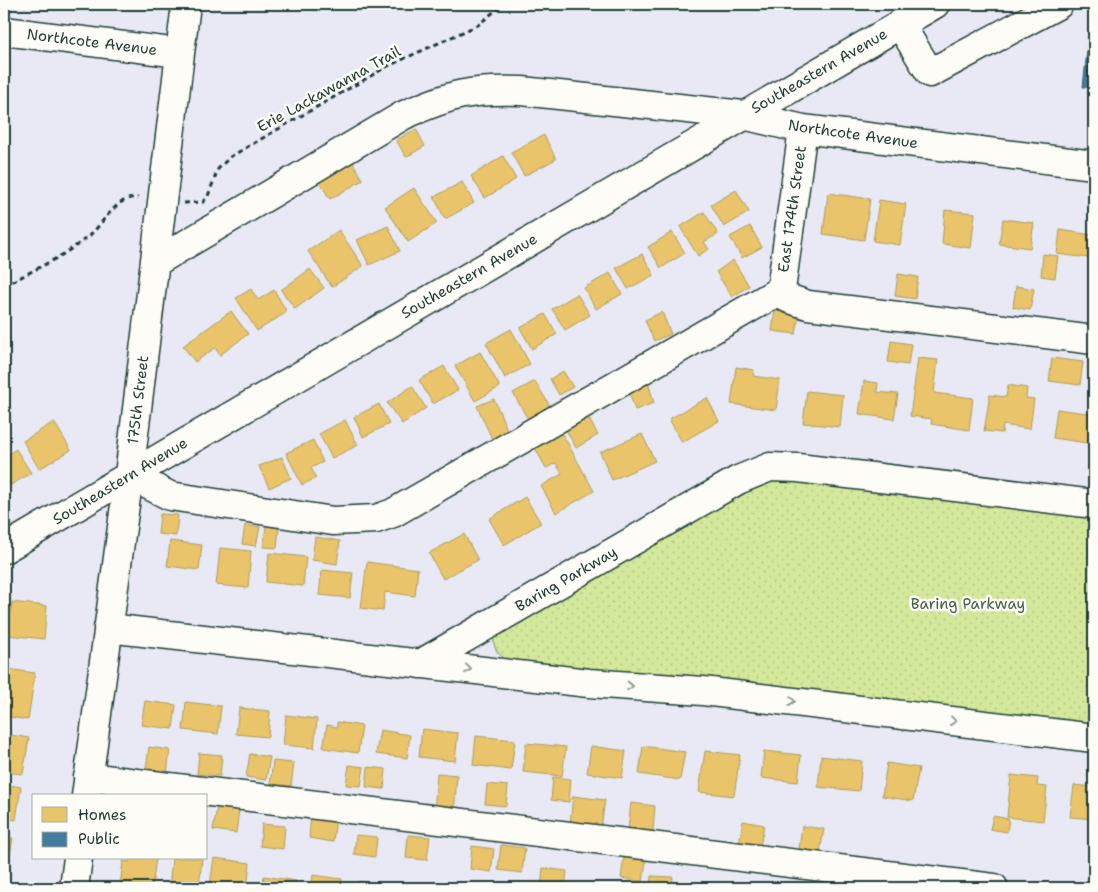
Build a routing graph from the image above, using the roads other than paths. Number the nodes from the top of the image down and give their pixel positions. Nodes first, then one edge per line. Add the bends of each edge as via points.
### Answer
1 (186, 4) edge
2 (935, 4) edge
3 (1059, 4) edge
4 (900, 24) junction
5 (4, 30) edge
6 (180, 53) junction
7 (743, 115) junction
8 (803, 129) junction
9 (1094, 165) edge
10 (156, 262) junction
11 (781, 290) junction
12 (1094, 340) edge
13 (129, 475) junction
14 (1094, 504) edge
15 (4, 549) edge
16 (108, 628) junction
17 (420, 664) junction
18 (1094, 738) edge
19 (87, 787) edge
20 (150, 794) edge
21 (208, 800) edge
22 (78, 860) edge
23 (74, 888) edge
24 (994, 888) edge

1 - 6 street, 175th Street
2 - 4 street, Southeastern Avenue
3 - 4 street via 930,73
4 - 7 street, Southeastern Avenue
5 - 6 street, Northcote Avenue
6 - 10 street, 175th Street
7 - 8 street, Northcote Avenue
7 - 10 street, Northcote Avenue via 522,91 466,92 438,100 404,116
7 - 13 street, Southeastern Avenue
8 - 9 street, Northcote Avenue
8 - 11 street, East 174th Street
10 - 13 street, 175th Street
11 - 12 street via 787,298 808,305
11 - 13 street via 402,508 376,519 333,521 170,496
13 - 15 street, Southeastern Avenue
13 - 16 street, 175th Street
14 - 17 street, Baring Parkway via 798,468 770,468 738,480
16 - 17 street
16 - 19 street, 175th Street
17 -> 18 street via 589,683 703,691
19 - 20 street
21 - 24 street
22 - 23 street

